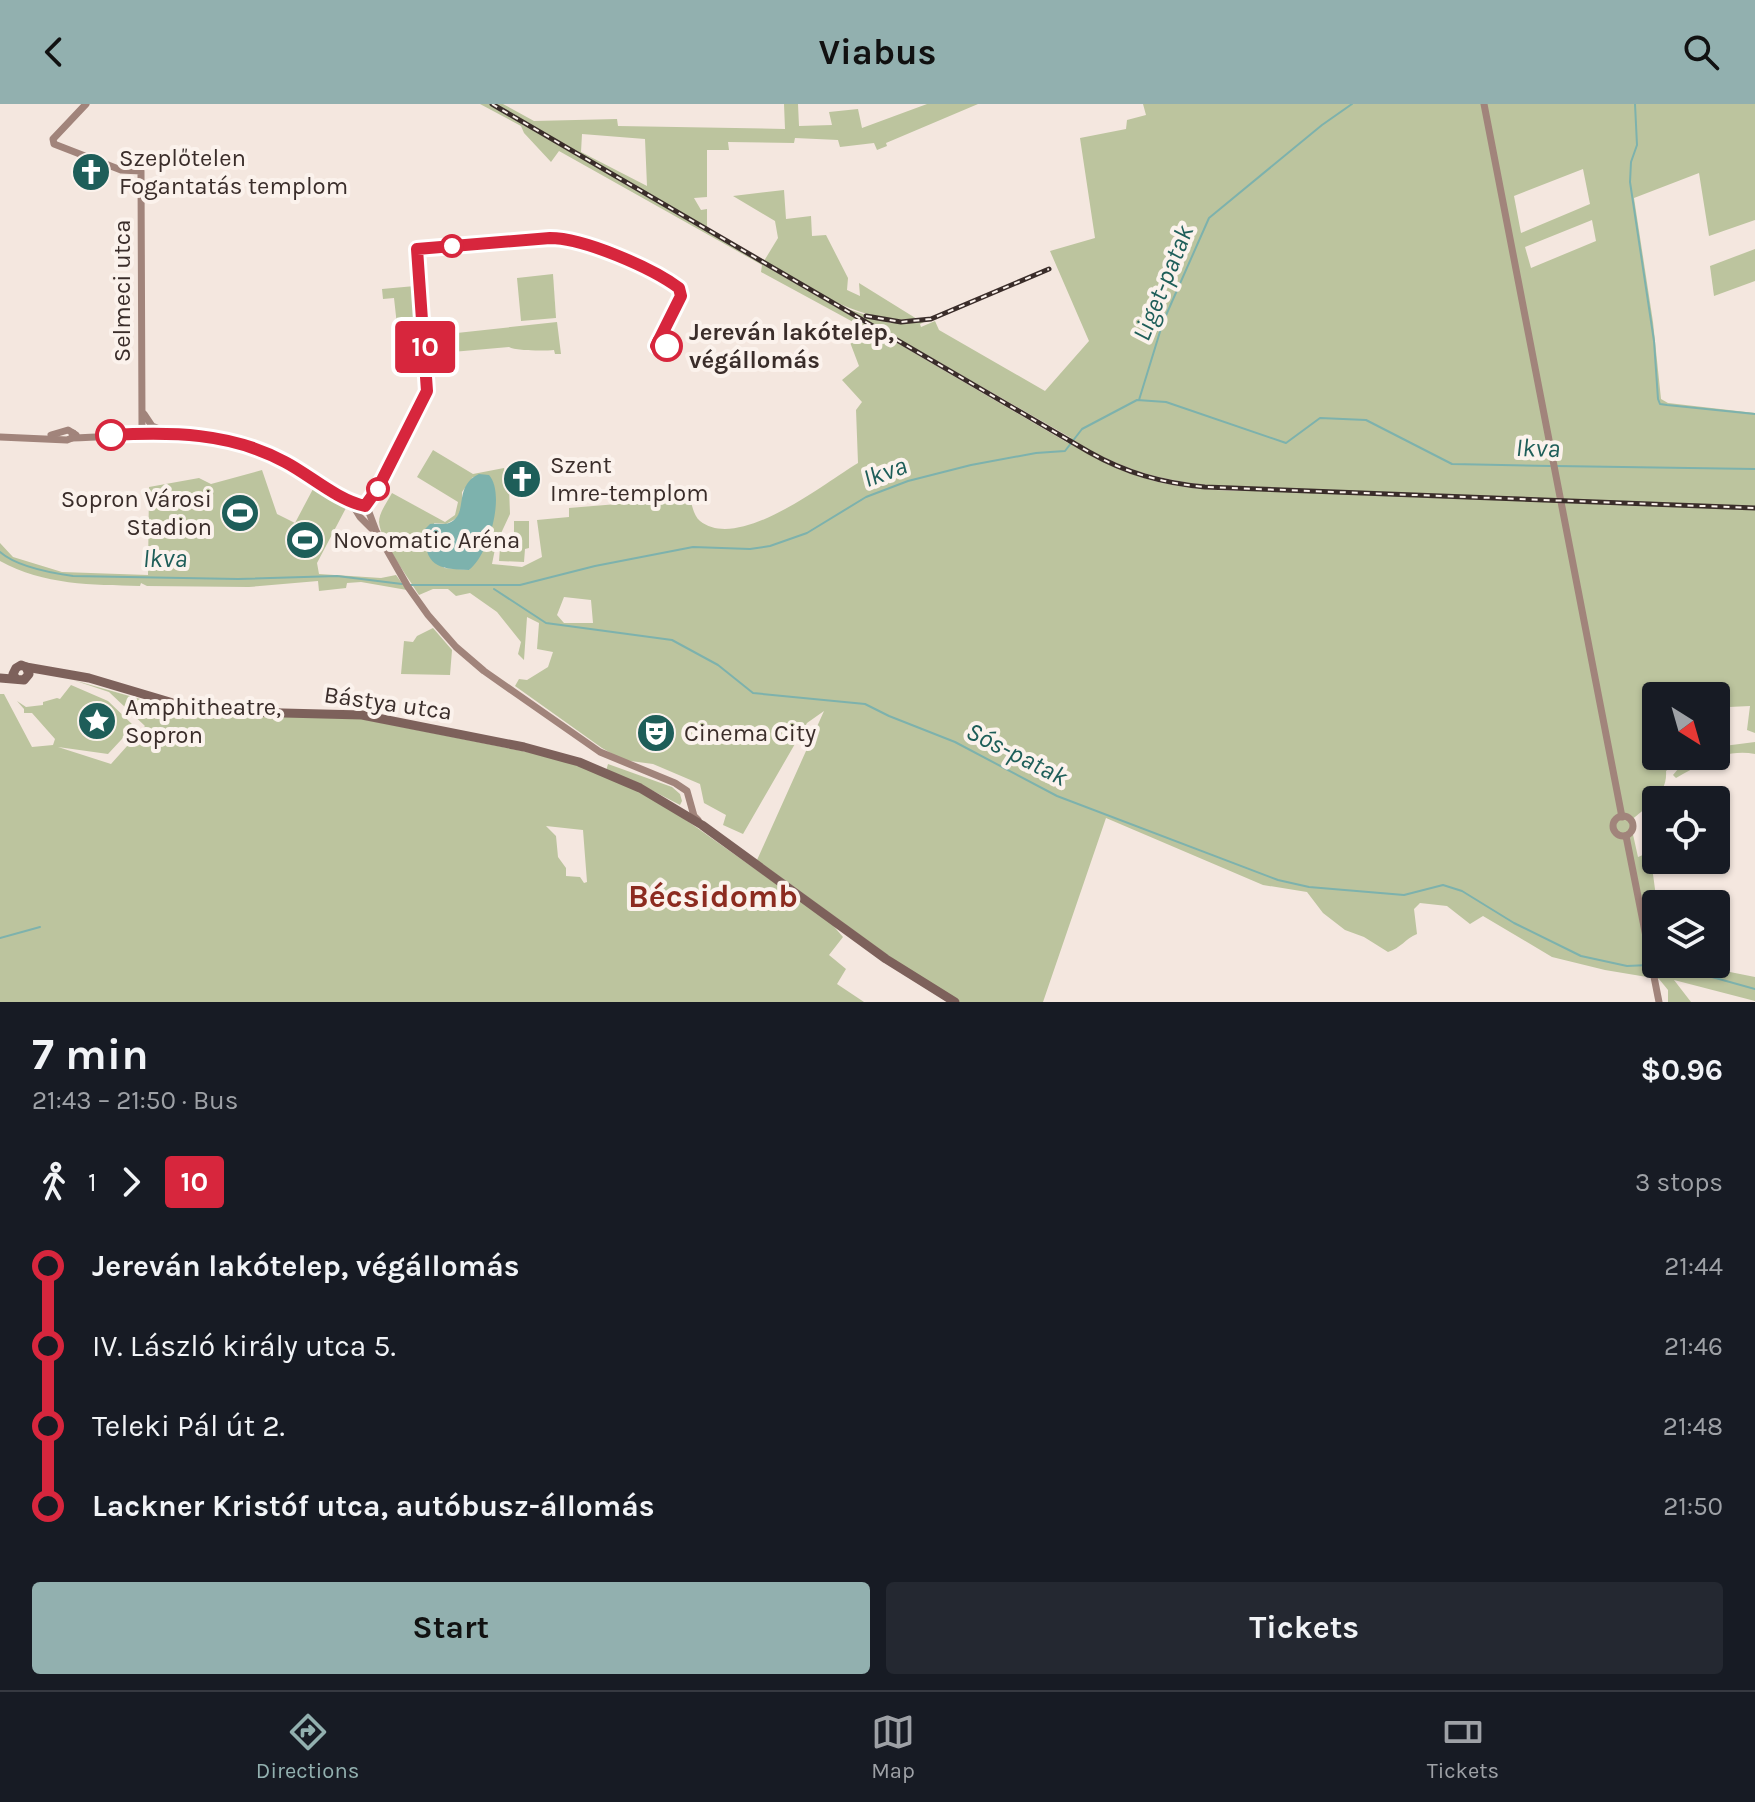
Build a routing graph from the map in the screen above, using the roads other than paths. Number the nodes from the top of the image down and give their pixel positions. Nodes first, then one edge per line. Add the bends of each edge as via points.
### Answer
1 (86, 104) edge
2 (1484, 104) edge
3 (147, 428) junction
4 (0, 437) edge
5 (0, 678) edge
6 (687, 807) junction
7 (1622, 817) junction
8 (1626, 836) junction
9 (955, 1002) edge
10 (1659, 1002) edge

1 - 3 street, Selmeci utca via 70,121 62,141 121,170 141,171
2 - 7 street
3 - 4 street via 122,435
3 - 6 street via 250,446 345,498 363,512 445,636 484,671 606,756 683,789 688,793
5 - 6 main road, Bástya utca via 15,674 20,665 27,672 89,678 200,711 362,715 524,747 609,774 671,806
6 - 9 main road, Bástya utca via 702,825 886,959
7 - 8 street via 1633,824
7 - 8 street via 1614,828
8 - 10 street

